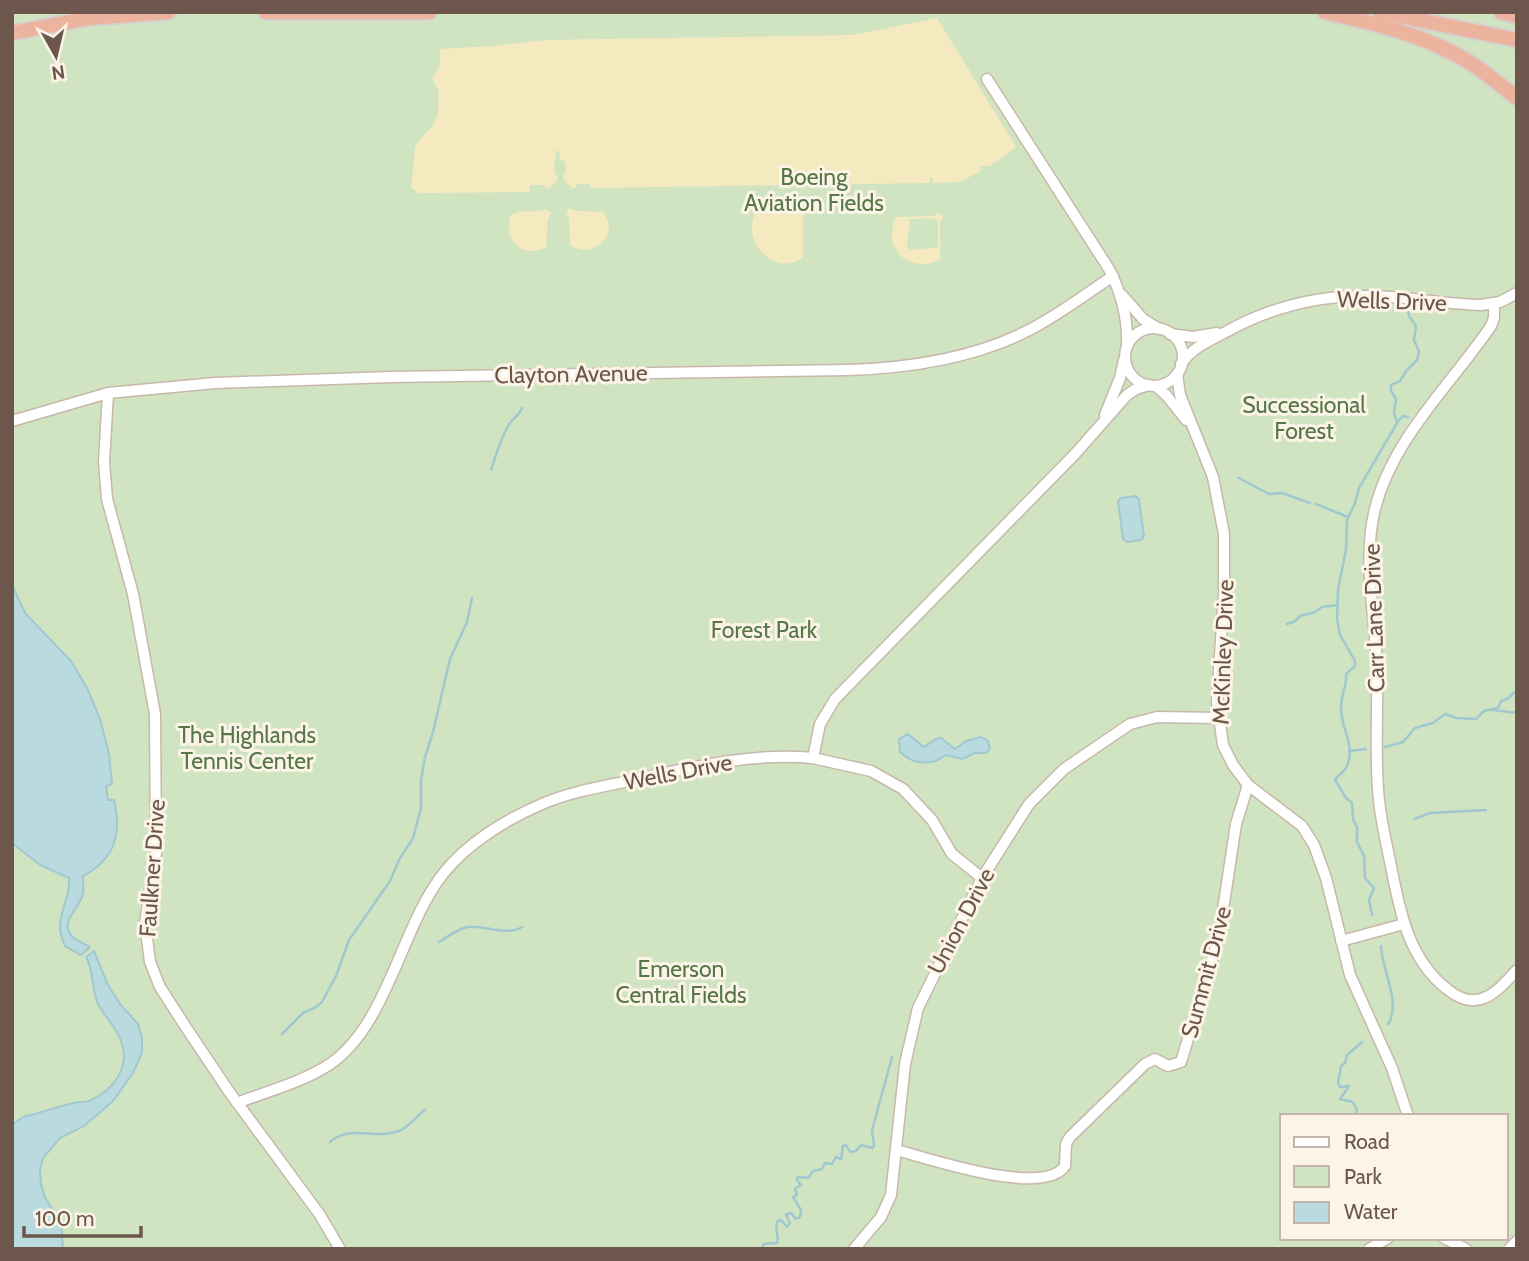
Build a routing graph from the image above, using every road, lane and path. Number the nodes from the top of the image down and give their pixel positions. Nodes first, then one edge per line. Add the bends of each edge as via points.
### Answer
1 (168, 12) edge
2 (266, 12) edge
3 (429, 12) edge
4 (1325, 12) edge
5 (1380, 12) edge
6 (1501, 12) edge
7 (1517, 16) edge
8 (12, 36) edge
9 (1517, 40) edge
10 (987, 79) dead end
11 (1517, 98) edge
12 (1113, 276) junction
13 (1119, 291) junction
14 (1517, 293) edge
15 (1494, 304) junction
16 (1160, 329) junction
17 (1228, 330) junction
18 (1170, 334) junction
19 (1126, 350) junction
20 (1179, 369) junction
21 (1152, 386) junction
22 (108, 393) junction
23 (12, 421) edge
24 (1102, 422) junction
25 (1195, 431) junction
26 (1217, 718) junction
27 (813, 758) junction
28 (1248, 785) junction
29 (982, 878) junction
30 (1404, 923) junction
31 (1341, 941) junction
32 (1517, 970) edge
33 (237, 1103) junction
34 (1407, 1114) edge
35 (896, 1150) junction
36 (1385, 1240) edge
37 (1448, 1240) edge
38 (1517, 1241) edge
39 (340, 1249) edge
40 (854, 1249) edge
41 (1369, 1249) edge
42 (1466, 1249) edge
43 (1508, 1249) edge

1 - 8 highway via 46,25
2 - 3 highway
4 - 11 highway via 1387,27 1447,50
5 - 9 highway
6 - 7 highway
10 - 12 street
12 - 13 street
12 - 22 street, Clayton Avenue via 1018,336 896,367 295,380
13 - 16 street via 1143,320
13 - 19 street via 1126,319
14 - 15 street, Wells Drive
15 - 17 street, Wells Drive via 1335,297 1276,309
15 - 30 street, Carr Lane Drive via 1491,326 1393,463 1371,527 1378,788
16 - 18 street
16 - 19 street via 1142,331
17 - 18 street, Wells Drive via 1199,336
17 - 20 street, Wells Drive via 1196,348
18 - 20 street via 1180,347
19 - 21 street via 1131,375
19 - 24 street
20 - 21 street via 1171,380
20 - 25 street, McKinley Drive via 1180,395
21 - 24 street via 1131,391
21 - 25 street, McKinley Drive via 1167,396
22 - 23 street, Clayton Avenue
22 - 33 street, Faulkner Drive via 107,499 133,594 157,738 156,853 145,922 147,949 160,987
24 - 27 street via 835,699 820,724
25 - 26 street, McKinley Drive via 1213,477 1224,534
26 - 28 street, McKinley Drive via 1227,754
26 - 29 street, Union Drive via 1147,718 1082,754 1029,804
27 - 29 street, Wells Drive via 871,771 902,789 932,820 952,855
27 - 33 street, Wells Drive via 763,757 678,770 571,794 510,821 464,852 442,875 381,996 349,1047 312,1074
28 - 31 street, McKinley Drive via 1308,834 1326,878
28 - 35 street, Summit Drive via 1236,824 1219,936 1181,1062 1170,1066 1155,1059 1145,1064 1070,1137 1065,1166 1058,1173 1027,1178 993,1176
29 - 35 street, Union Drive via 925,991 913,1026
30 - 31 street
30 - 32 street, Carr Lane Drive via 1430,970 1458,997 1489,997
31 - 34 street, McKinley Drive via 1350,975
33 - 39 street, Faulkner Drive
35 - 40 street, Union Drive via 886,1207
36 - 41 street
37 - 42 street
38 - 43 street

